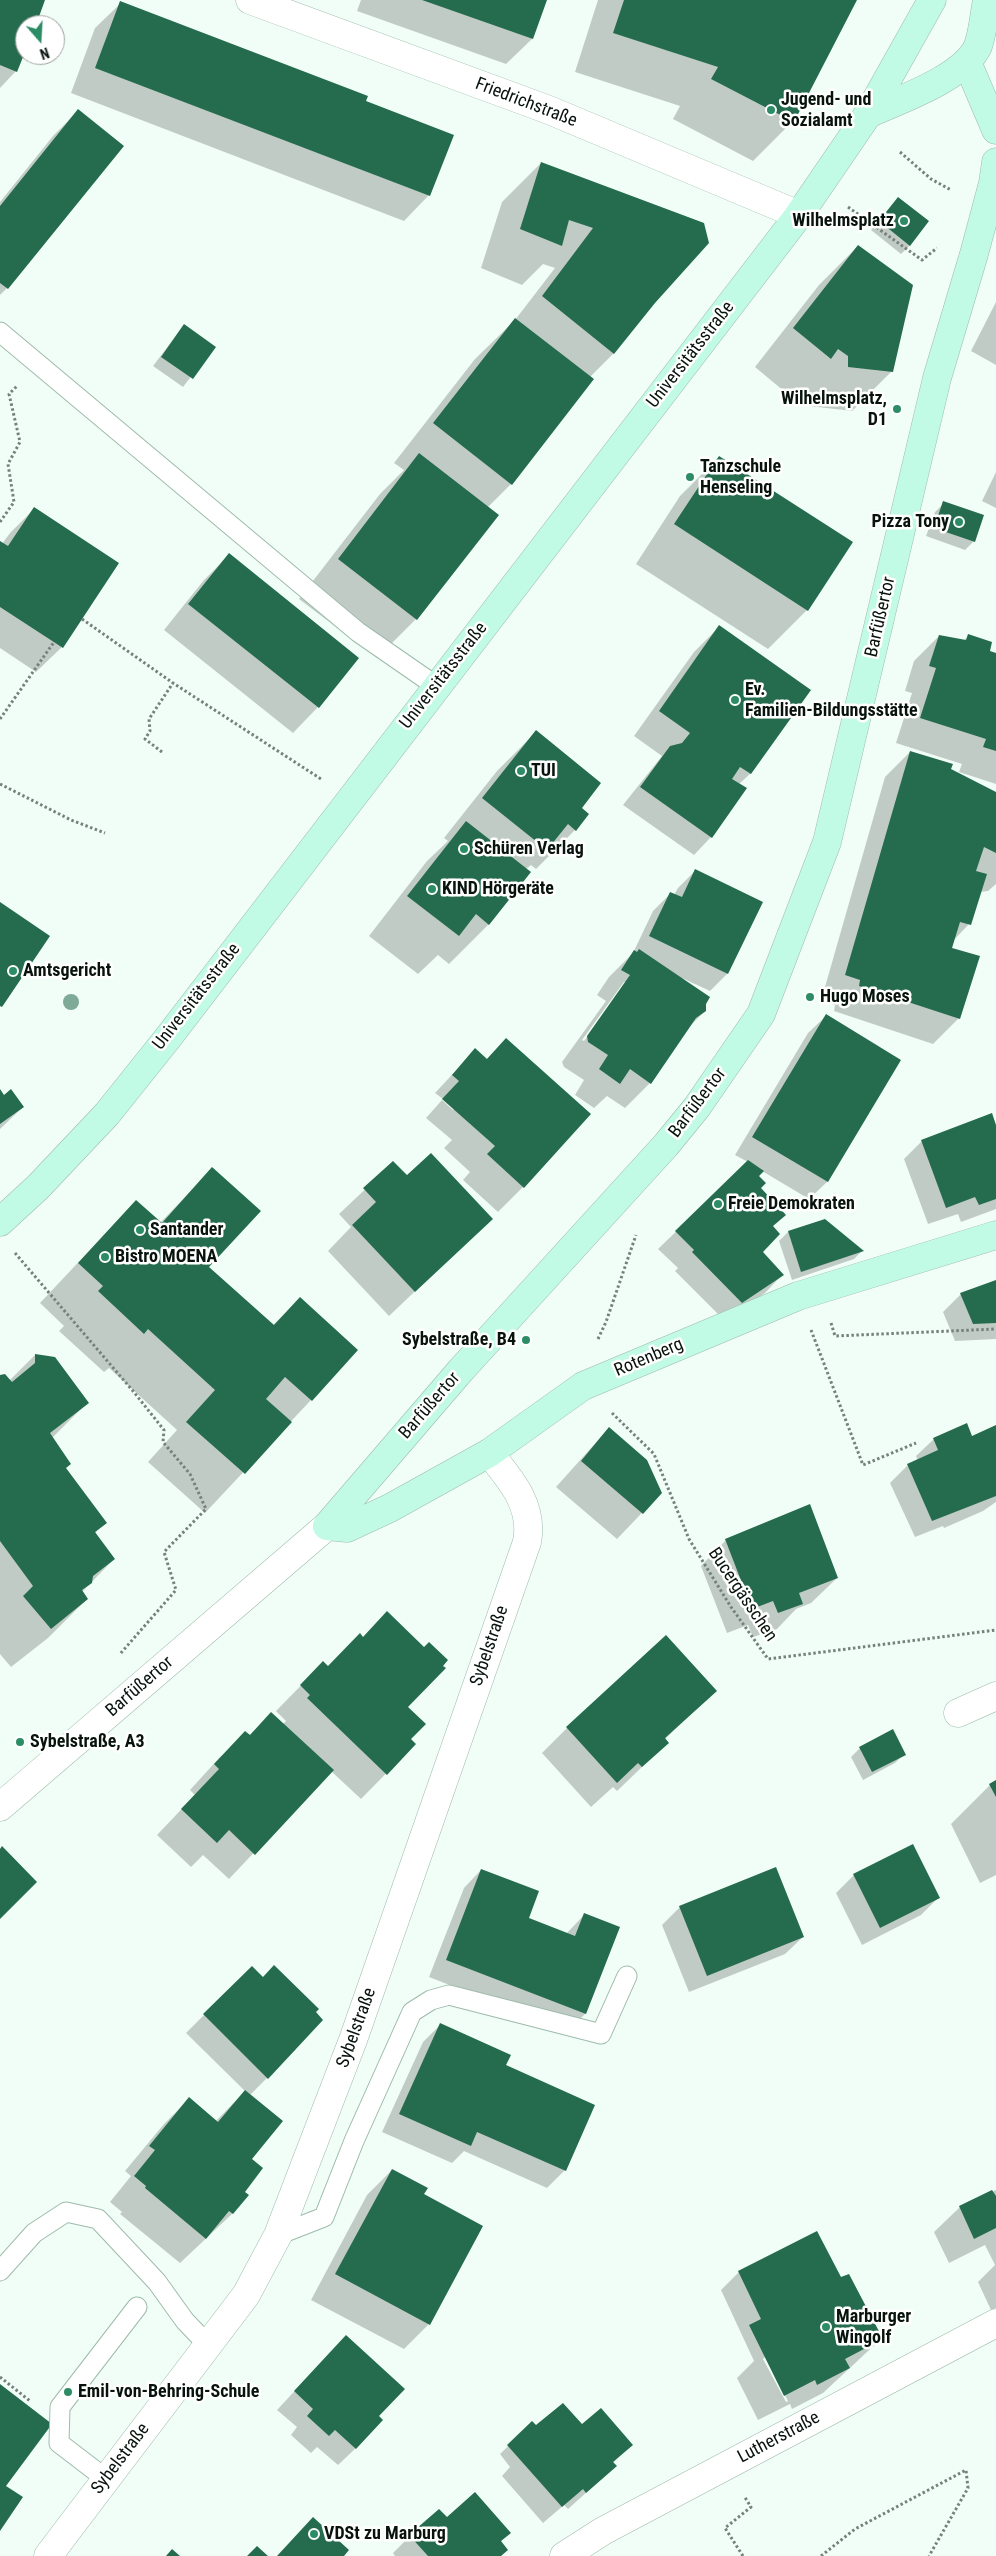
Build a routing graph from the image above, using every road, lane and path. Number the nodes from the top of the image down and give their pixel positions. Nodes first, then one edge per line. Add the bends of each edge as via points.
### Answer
1 (250, 0) edge
2 (928, 9) edge
3 (989, 17) edge
4 (967, 62) junction
5 (868, 114) junction
6 (996, 130) edge
7 (900, 152) dead end
8 (996, 162) edge
9 (951, 190) dead end
10 (858, 213) dead end
11 (799, 215) junction
12 (938, 247) dead end
13 (0, 332) edge
14 (38, 364) junction
15 (0, 522) edge
16 (82, 619) dead end
17 (54, 642) dead end
18 (173, 683) junction
19 (436, 686) junction
20 (0, 718) edge
21 (162, 752) dead end
22 (314, 776) dead end
23 (0, 784) edge
24 (105, 833) dead end
25 (0, 1222) edge
26 (996, 1235) edge
27 (13, 1251) dead end
28 (798, 1296) junction
29 (996, 1329) edge
30 (835, 1336) dead end
31 (583, 1386) junction
32 (916, 1443) dead end
33 (489, 1452) junction
34 (327, 1526) junction
35 (996, 1630) edge
36 (118, 1657) dead end
37 (996, 1696) edge
38 (958, 1714) dead end
39 (0, 1807) edge
40 (628, 1976) dead end
41 (278, 2235) junction
42 (0, 2271) edge
43 (137, 2307) dead end
44 (996, 2323) edge
45 (208, 2345) junction
46 (106, 2478) junction
47 (736, 2499) dead end
48 (48, 2556) edge
49 (564, 2556) edge
50 (743, 2556) edge
51 (821, 2556) edge
52 (929, 2556) edge

1 - 11 street, Friedrichstraße via 549,110
2 - 5 street, Universitätsstraße
3 - 4 street
4 - 5 street via 912,95
4 - 6 street
5 - 11 street, Universitätsstraße
7 - 9 path via 931,179
8 - 34 street, Barfüßertor via 974,254 928,414 827,842 761,1014 697,1107 666,1145 461,1370
10 - 12 path via 922,260
11 - 19 street, Universitätsstraße
13 - 14 lane
14 - 15 path via 10,394 20,442 8,464 14,502
14 - 19 lane via 358,632
16 - 18 path
17 - 20 path
18 - 21 path via 149,719 150,731 145,739
18 - 22 path
19 - 25 street, Universitätsstraße via 106,1114 38,1187
23 - 24 path via 71,820
26 - 28 street, Rotenberg
27 - 36 path via 164,1430 163,1442 190,1474 206,1508 164,1552 176,1590
28 - 31 street, Rotenberg
28 - 32 path via 863,1465
29 - 30 path
31 - 33 street, Rotenberg
31 - 35 path, Bucergässchen via 654,1454 689,1539 730,1607 768,1659
33 - 34 street, Rotenberg via 372,1518 347,1528
33 - 41 street, Sybelstraße via 524,1502 529,1517 527,1542 353,2040
34 - 39 street, Barfüßertor
37 - 38 street
40 - 41 lane via 601,2034 449,1995 431,2000 412,2012 324,2216
41 - 45 street, Sybelstraße via 246,2296
42 - 45 lane via 34,2233 66,2212 98,2219 157,2282 185,2321
43 - 46 lane via 60,2407 59,2442
44 - 49 street, Lutherstraße via 603,2531
45 - 46 street, Sybelstraße
46 - 48 street, Sybelstraße
47 - 50 path via 744,2495 750,2507 726,2528
51 - 52 path via 856,2530 966,2470 968,2488

